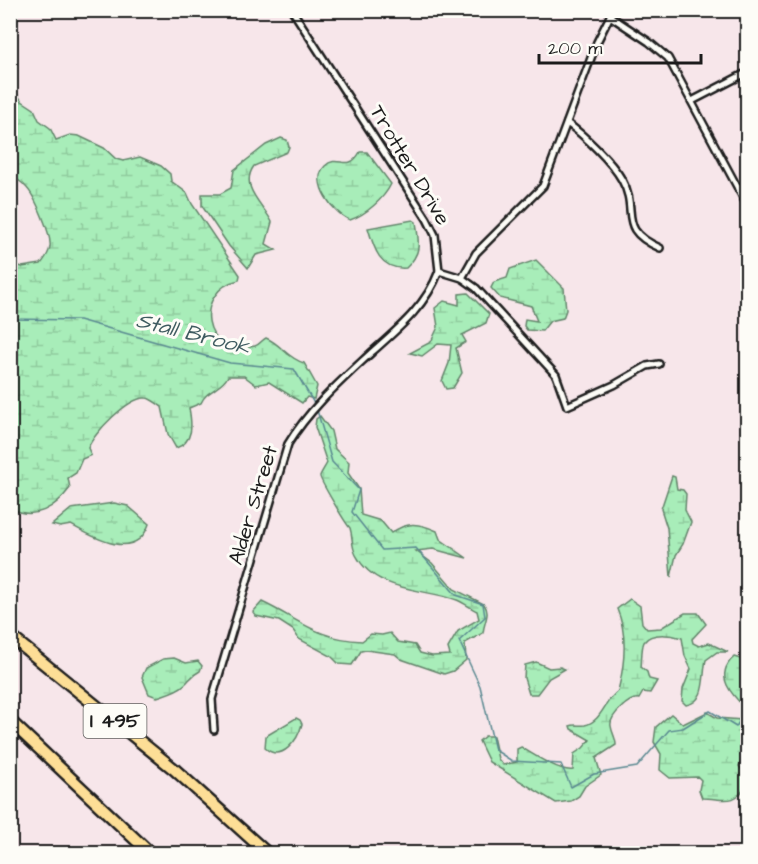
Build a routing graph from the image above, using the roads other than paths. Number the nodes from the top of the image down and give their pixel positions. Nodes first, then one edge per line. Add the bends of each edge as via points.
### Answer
1 (292, 10) edge
2 (611, 13) edge
3 (747, 72) edge
4 (692, 101) junction
5 (567, 123) junction
6 (747, 184) edge
7 (738, 189) junction
8 (747, 207) edge
9 (660, 248) dead end
10 (439, 271) junction
11 (462, 278) junction
12 (659, 364) dead end
13 (10, 636) edge
14 (10, 721) edge
15 (214, 730) dead end
16 (151, 854) edge
17 (268, 854) edge

1 - 10 street, Trotter Drive via 428,219 435,234
2 - 4 street via 662,52
2 - 5 street
3 - 4 street
4 - 7 street
5 - 9 street via 618,174 627,192 635,232
5 - 11 street via 538,194 476,253
6 - 7 street
7 - 8 street
10 - 11 street
10 - 15 street, Alder Street via 425,300 319,402 288,444 212,699
11 - 12 street via 476,288 556,375 567,406 647,366
13 - 17 highway, I 495 via 174,769
14 - 16 highway

